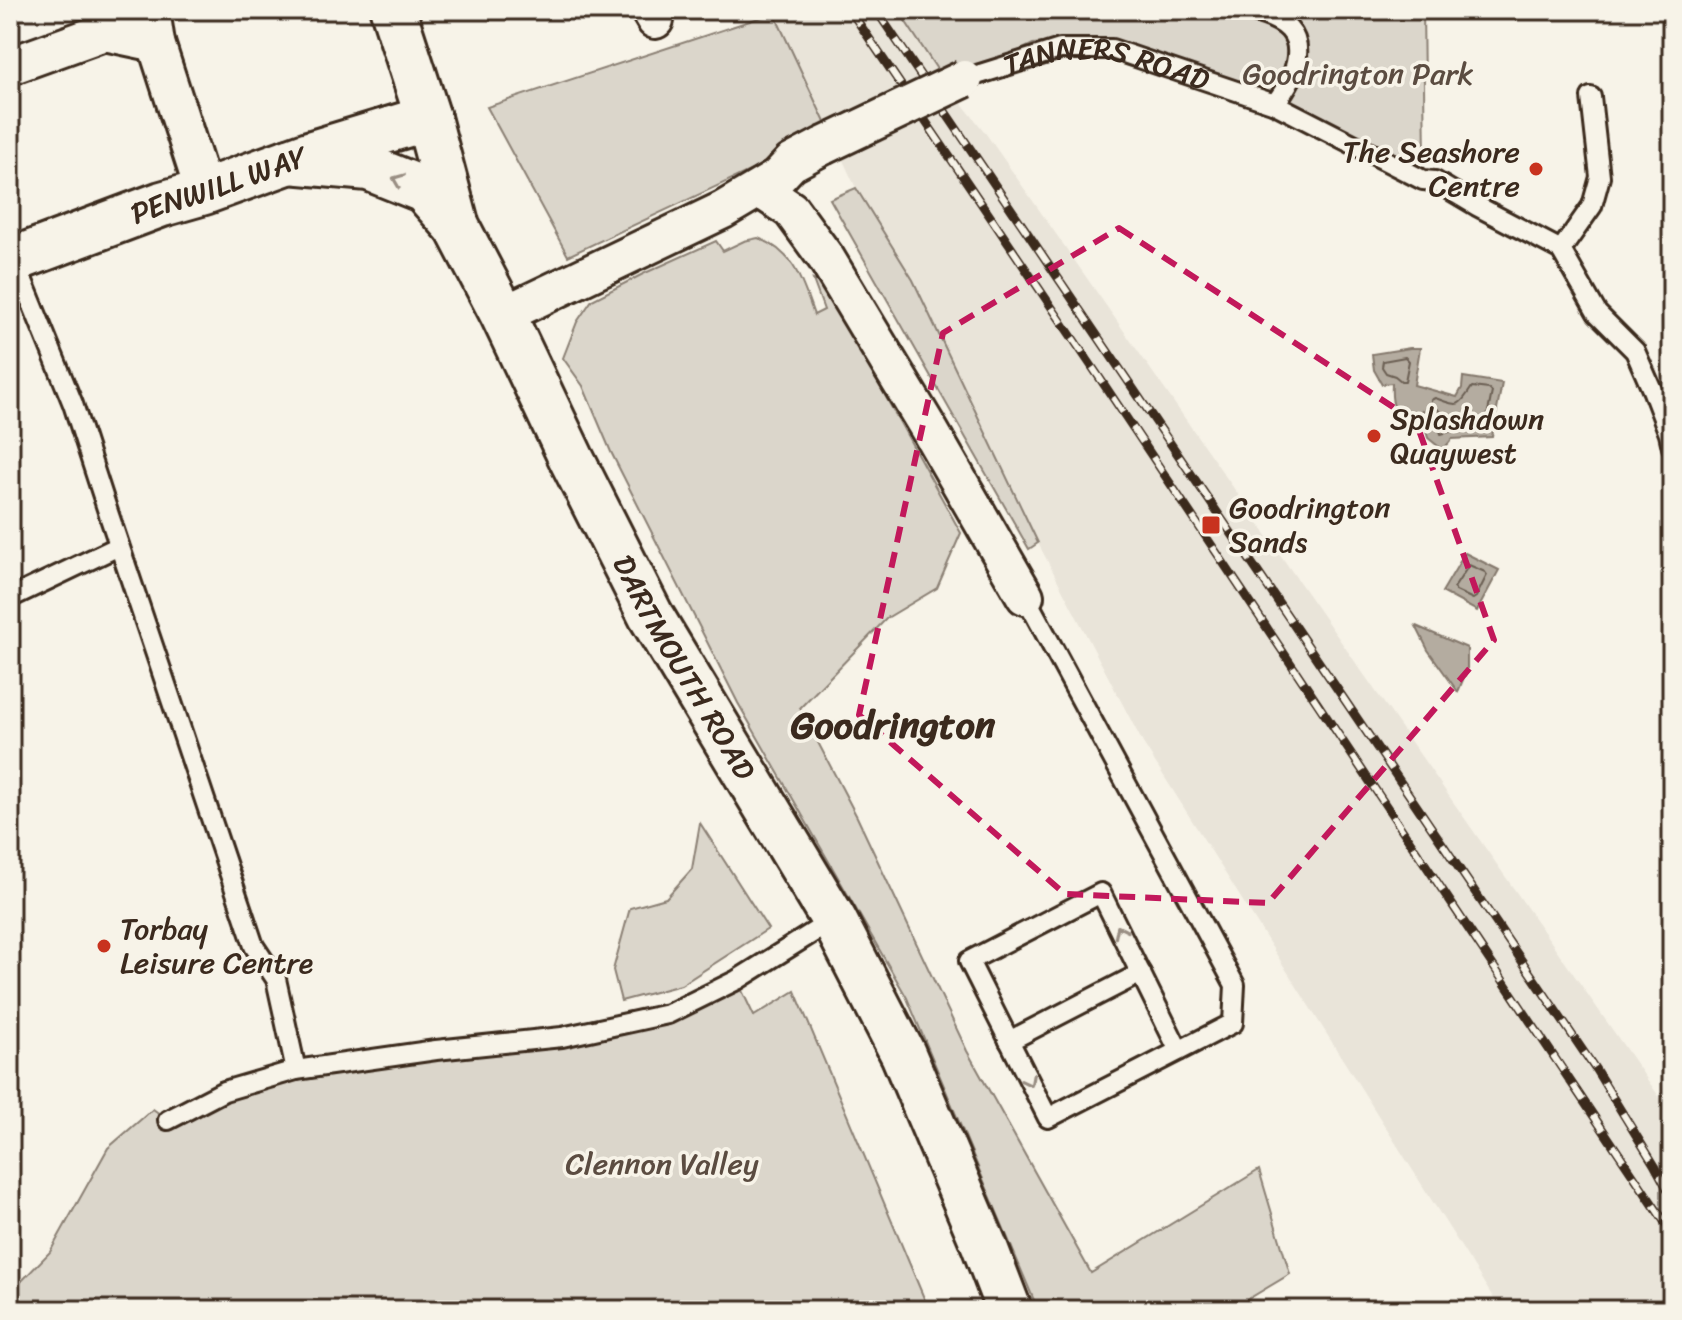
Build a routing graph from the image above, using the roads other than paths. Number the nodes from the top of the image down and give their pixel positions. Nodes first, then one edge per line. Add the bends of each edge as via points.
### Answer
1 (393, 10) edge
2 (1245, 10) edge
3 (154, 26) edge
4 (10, 66) edge
5 (964, 79) joint
6 (1591, 97) dead end
7 (1275, 104) junction
8 (428, 118) junction
9 (289, 161) junction
10 (760, 189) junction
11 (204, 192) junction
12 (457, 227) junction
13 (1561, 250) junction
14 (12, 260) edge
15 (503, 315) junction
16 (1671, 439) edge
17 (119, 546) junction
18 (1025, 596) joint
19 (10, 598) edge
20 (834, 920) junction
21 (1141, 973) junction
22 (1009, 1041) junction
23 (1179, 1051) junction
24 (296, 1070) junction
25 (168, 1120) dead end
26 (1009, 1310) edge

1 - 8 main road, DARTMOUTH ROAD
2 - 7 lane via 1286,25 1292,34 1297,50 1292,76
3 - 4 street via 104,32
3 - 11 street
5 - 7 lane, TANNERS ROAD via 1060,49 1112,49
5 - 10 street, TANNERS ROAD, bridge via 791,163
6 - 13 lane via 1600,177 1592,206
7 - 13 lane, TANNERS ROAD via 1423,180 1435,181
8 - 9 main road, PENWILL WAY
8 - 12 main road, DARTMOUTH ROAD
9 - 11 main road, PENWILL WAY
12 -> 9 main road via 424,190 369,168
10 - 15 street, TANNERS ROAD
10 - 18 street via 791,210 826,258
11 - 14 main road, PENWILL WAY
12 - 15 main road, DARTMOUTH ROAD
13 - 16 lane via 1597,313 1635,351
14 - 17 lane via 73,404
15 - 20 main road, DARTMOUTH ROAD via 651,616
17 - 19 lane
17 - 24 lane via 254,946 276,979
18 - 23 lane via 1235,985 1233,1023
20 - 24 lane via 737,980 668,1014 562,1037
20 - 26 main road, DARTMOUTH ROAD via 903,1054
21 - 22 lane
21 -> 22 lane via 1101,893 969,961
21 - 23 lane
22 -> 23 lane via 1048,1118
24 - 25 lane via 224,1091

